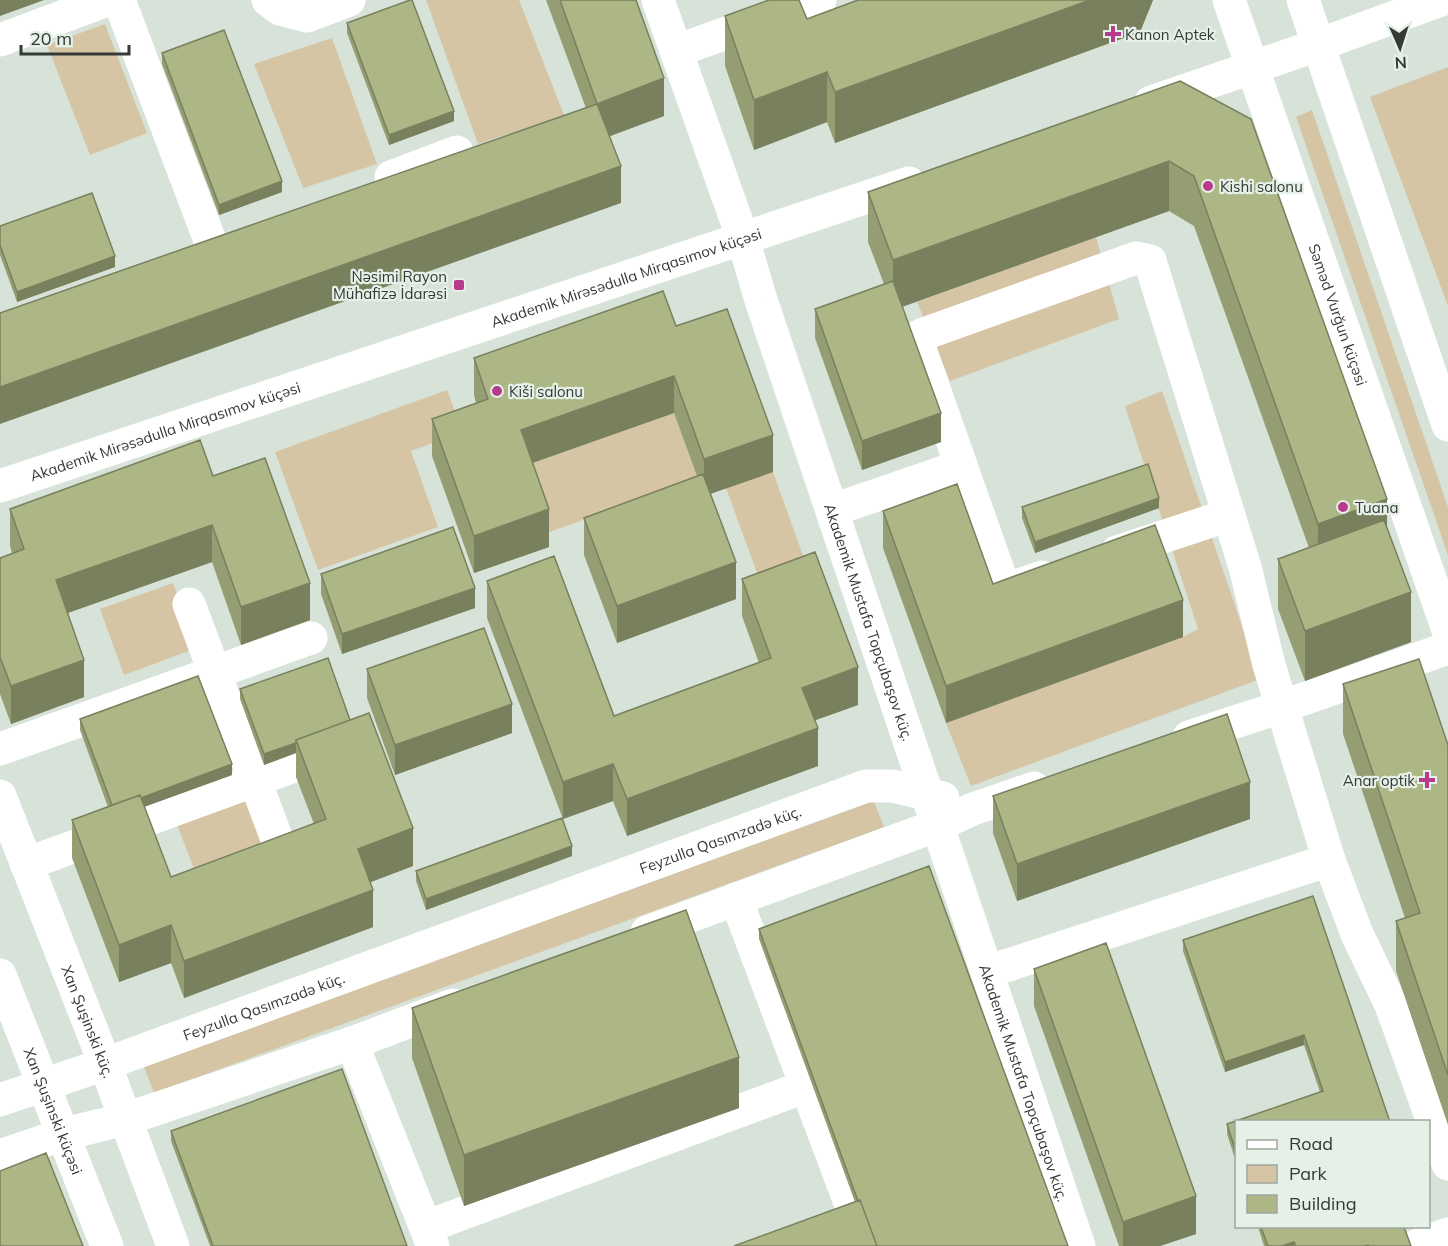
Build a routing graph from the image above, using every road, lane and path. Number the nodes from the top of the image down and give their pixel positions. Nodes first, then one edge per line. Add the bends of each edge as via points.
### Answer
1 (107, 0) edge
2 (119, 0) edge
3 (268, 0) edge
4 (349, 0) edge
5 (658, 0) edge
6 (820, 0) edge
7 (1229, 0) edge
8 (1303, 0) edge
9 (1442, 0) edge
10 (0, 40) edge
11 (1318, 45) junction
12 (676, 51) junction
13 (1253, 68) junction
14 (1125, 111) edge
15 (457, 152) edge
16 (934, 175) edge
17 (368, 186) edge
18 (743, 239) junction
19 (212, 246) edge
20 (1448, 425) edge
21 (961, 466) junction
22 (0, 486) edge
23 (833, 510) junction
24 (1229, 515) junction
25 (189, 604) dead end
26 (1448, 630) edge
27 (311, 638) dead end
28 (1448, 648) edge
29 (215, 673) junction
30 (1281, 707) junction
31 (1160, 747) edge
32 (342, 748) edge
33 (0, 749) edge
34 (1060, 779) edge
35 (255, 781) junction
36 (926, 792) junction
37 (0, 796) edge
38 (973, 809) junction
39 (938, 825) junction
40 (1329, 860) junction
41 (26, 864) junction
42 (287, 866) edge
43 (736, 899) junction
44 (615, 945) edge
45 (987, 972) junction
46 (0, 975) edge
47 (483, 994) edge
48 (351, 1043) junction
49 (105, 1064) junction
50 (44, 1086) junction
51 (807, 1086) junction
52 (0, 1100) edge
53 (126, 1119) junction
54 (63, 1134) junction
55 (0, 1156) edge
56 (1448, 1164) edge
57 (1448, 1234) edge
58 (429, 1236) edge
59 (107, 1246) edge
60 (173, 1246) edge
61 (851, 1246) edge
62 (1079, 1246) edge
63 (1416, 1246) edge

1 - 10 street
2 - 19 street
3 - 4 street via 280,9 307,16
5 - 12 street, Akademik Mustafa Topçubaşov küç.
6 - 12 street
7 - 13 street, Səməd Vurğun küçəsi
8 - 11 street
9 - 11 street
11 - 13 street
11 - 20 street
12 - 18 street, Akademik Mustafa Topçubaşov küç.
13 - 14 street
13 - 26 street, Səməd Vurğun küçəsi
15 - 17 street
16 - 18 street, Akademik Mirəsədulla Mirqasımov küçəsi
18 - 22 street, Akademik Mirəsədulla Mirqasımov küçəsi
18 - 23 street, Akademik Mustafa Topçubaşov küç.
21 - 23 street
21 - 24 street via 1001,579 1013,587
21 - 24 street via 920,349 921,335 1136,258 1150,261
23 - 36 street, Akademik Mustafa Topçubaşov küç.
24 - 30 street
25 - 29 street
27 - 29 street
28 - 30 street
29 - 33 street
29 - 35 street
30 - 31 street
30 - 40 street
32 - 35 street
34 - 38 street
35 - 41 street
35 - 42 street
36 - 38 street, Feyzulla Qasımzadə küç.
36 - 39 street, Akademik Mustafa Topçubaşov küç.
36 - 49 street, Feyzulla Qasımzadə küç. via 866,786
37 - 41 street, Xan Şuşinski küç.
38 - 39 street
39 - 43 street
39 - 45 street, Akademik Mustafa Topçubaşov küç.
40 - 45 street
40 - 56 street via 1357,934 1391,1005
41 - 49 street, Xan Şuşinski küç.
43 - 44 street
43 - 51 street
45 - 62 street, Akademik Mustafa Topçubaşov küç.
46 - 50 street, Xan Şuşinski küçəsi
47 - 48 street
48 - 53 street
48 - 58 street
49 - 50 street, Feyzulla Qasımzadə küç.
49 - 53 street, Xan Şuşinski küç.
50 - 52 street, Feyzulla Qasımzadə küç.
50 - 54 street, Xan Şuşinski küçəsi
51 - 58 street
51 - 61 street via 858,1224 858,1240
53 - 54 street
53 - 60 street, Xan Şuşinski küç.
54 - 55 street
54 - 59 street, Xan Şuşinski küçəsi
57 - 63 street

